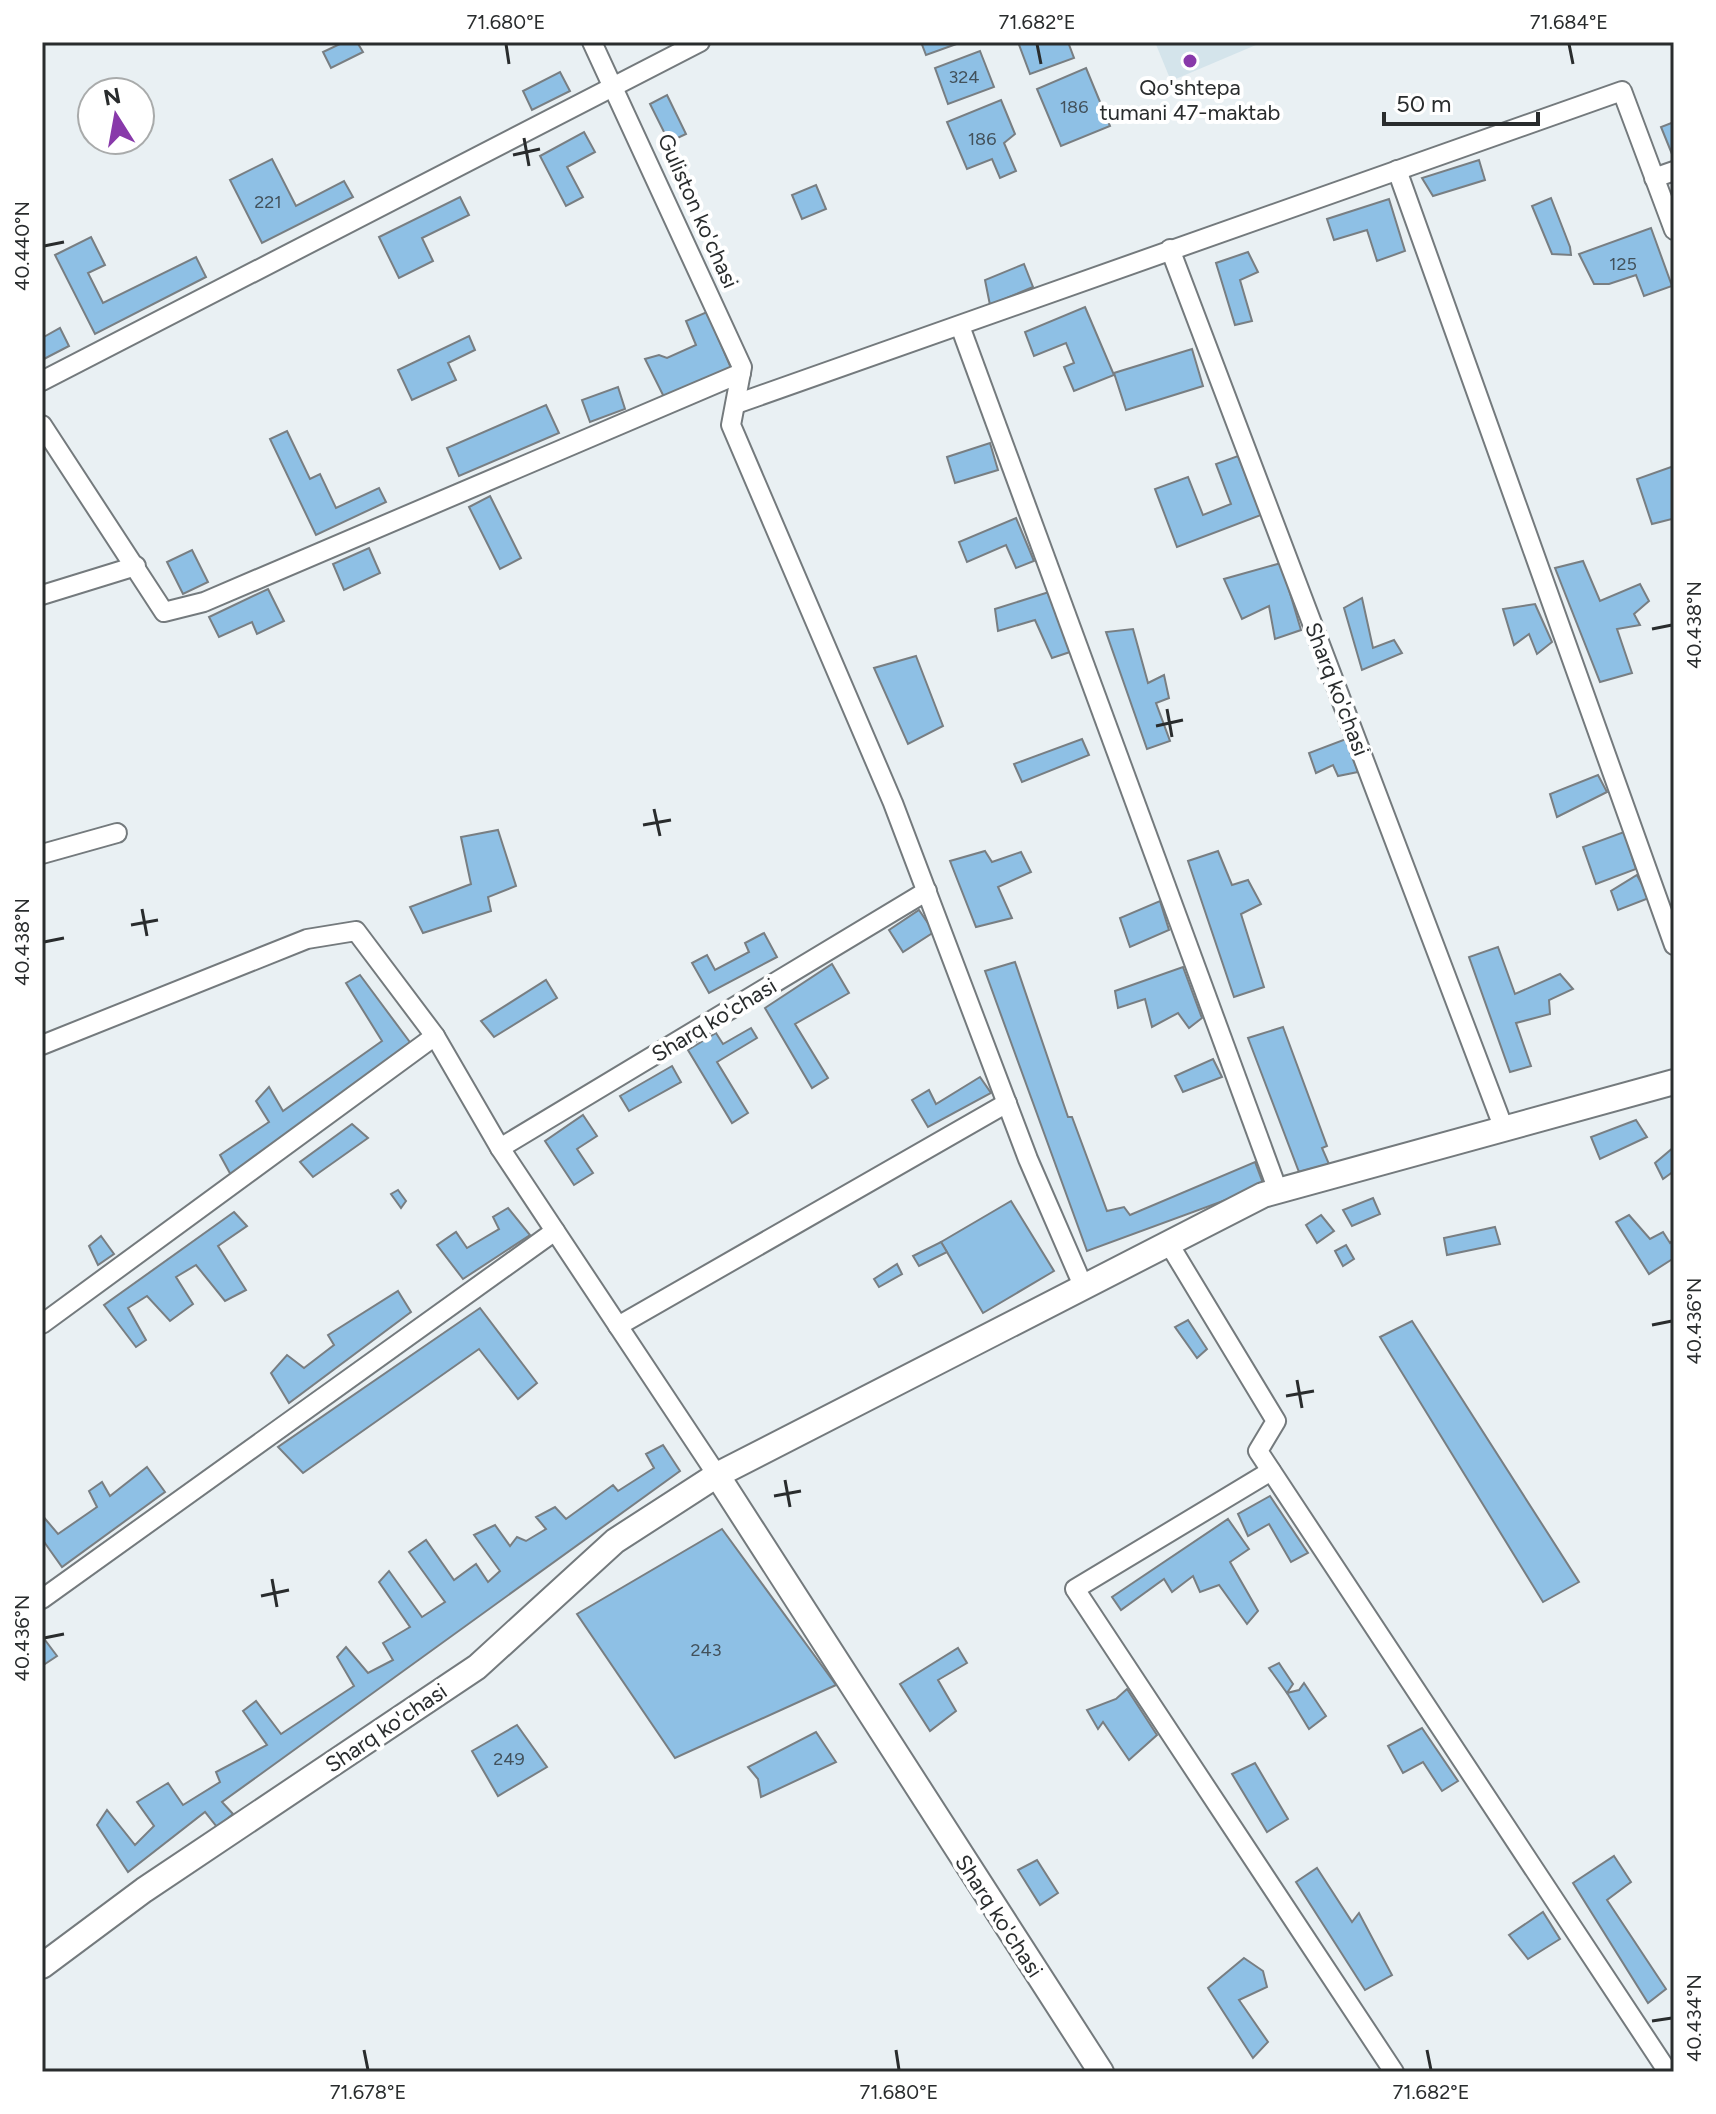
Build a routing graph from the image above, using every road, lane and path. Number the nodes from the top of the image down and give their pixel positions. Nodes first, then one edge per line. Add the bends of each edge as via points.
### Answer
1 (592, 42) edge
2 (700, 42) edge
3 (614, 85) junction
4 (1397, 170) junction
5 (1674, 171) edge
6 (1654, 178) junction
7 (1674, 230) edge
8 (1170, 249) junction
9 (960, 326) junction
10 (741, 373) junction
11 (42, 381) edge
12 (736, 404) junction
13 (42, 425) edge
14 (136, 566) junction
15 (42, 595) edge
16 (117, 833) dead end
17 (42, 854) edge
18 (927, 891) junction
19 (1674, 945) edge
20 (435, 1036) junction
21 (42, 1045) edge
22 (1674, 1082) edge
23 (1007, 1103) junction
24 (1504, 1129) junction
25 (500, 1148) junction
26 (1278, 1191) junction
27 (555, 1231) junction
28 (1169, 1244) junction
29 (1084, 1288) junction
30 (42, 1324) edge
31 (618, 1326) junction
32 (1271, 1471) junction
33 (717, 1475) junction
34 (42, 1599) edge
35 (42, 1966) edge
36 (1101, 2072) edge
37 (1394, 2072) edge
38 (1668, 2072) edge

1 - 3 street, Guliston ko'chasi
2 - 3 street
3 - 10 street, Guliston ko'chasi
3 - 11 street
4 - 6 street via 1622,91
4 - 8 street
4 - 19 street
5 - 6 street
6 - 7 street
8 - 9 street
8 - 24 street, Sharq ko'chasi
9 - 12 street
9 - 26 street
10 - 12 street, Guliston ko'chasi
10 - 14 street via 204,602 164,612
12 - 18 street, Guliston ko'chasi via 731,425
13 - 14 street
14 - 15 street
16 - 17 street
18 - 23 street, Guliston ko'chasi
18 - 25 street, Sharq ko'chasi
20 - 21 street, Sharq ko'chasi via 356,931 307,939
20 - 25 street, Sharq ko'chasi
20 - 30 street
22 - 24 main road
23 - 29 street, Guliston ko'chasi
23 - 31 street
24 - 26 main road
25 - 27 street, Sharq ko'chasi
26 - 28 main road
27 - 31 street, Sharq ko'chasi
27 - 34 street
28 - 29 main road
28 - 32 street via 1276,1421 1258,1451
29 - 33 main road
31 - 33 street, Sharq ko'chasi
32 - 37 street via 1075,1589
32 - 38 street
33 - 35 main road, Sharq ko'chasi via 615,1541 477,1667 144,1890
33 - 36 main road, Sharq ko'chasi

